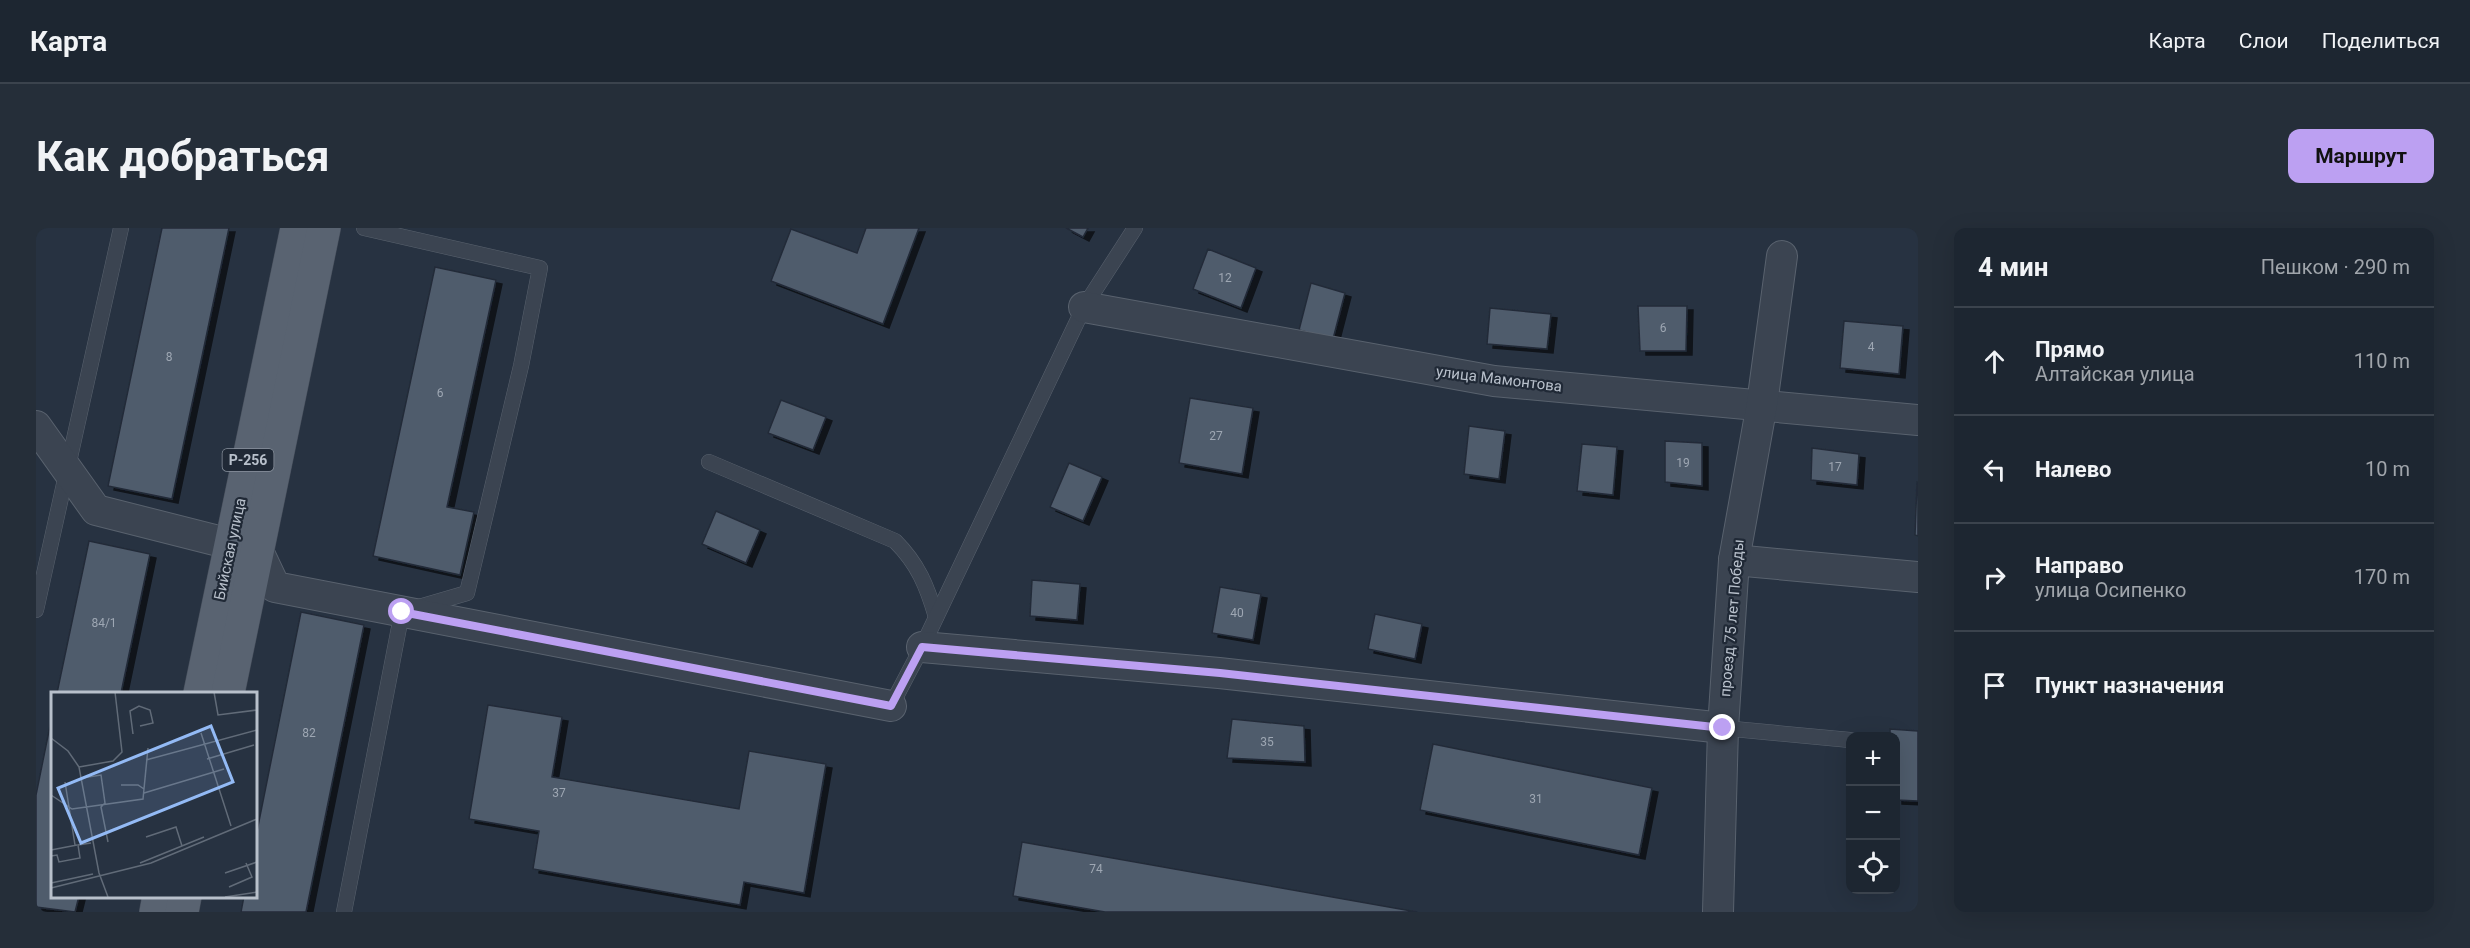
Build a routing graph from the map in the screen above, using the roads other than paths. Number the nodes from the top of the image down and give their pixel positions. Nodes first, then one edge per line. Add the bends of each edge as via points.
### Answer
1 (121, 228) edge
2 (297, 228) edge
3 (324, 228) edge
4 (364, 228) edge
5 (1135, 228) edge
6 (1782, 256) dead end
7 (1084, 307) junction
8 (1762, 404) junction
9 (1918, 420) edge
10 (36, 426) edge
11 (709, 462) dead end
12 (67, 470) junction
13 (245, 547) junction
14 (1734, 560) junction
15 (1918, 577) edge
16 (36, 610) edge
17 (402, 612) junction
18 (936, 617) junction
19 (922, 647) junction
20 (200, 692) edge
21 (228, 692) edge
22 (891, 706) joint
23 (1723, 728) junction
24 (1846, 740) edge
25 (159, 897) edge
26 (185, 897) edge
27 (156, 912) edge
28 (182, 912) edge
29 (344, 912) edge
30 (1718, 912) edge

1 - 12 lane
2 - 13 main road, Бийская улица / Р-256
3 - 13 main road, Бийская улица / Р-256
4 - 17 lane via 540,268 467,593
5 - 7 lane
6 - 8 street, проезд 75 лет Победы
7 - 8 street, улица Мамонтова via 1494,381
7 - 18 lane
8 - 9 street, улица Мамонтова
8 - 14 street, проезд 75 лет Победы
10 - 12 street
11 - 18 lane via 895,541 912,558
12 - 13 street via 96,510
12 - 16 lane
13 - 17 street via 275,587
13 - 20 main road, Бийская улица / Р-256
13 - 21 main road, Бийская улица / Р-256
14 - 15 street
14 - 23 street, проезд 75 лет Победы
17 - 22 street
17 - 29 lane
18 - 19 lane
19 - 22 lane
19 - 23 street via 1220,673
23 - 24 lane
23 - 30 street, проезд 75 лет Победы
25 - 27 main road
26 - 28 main road

